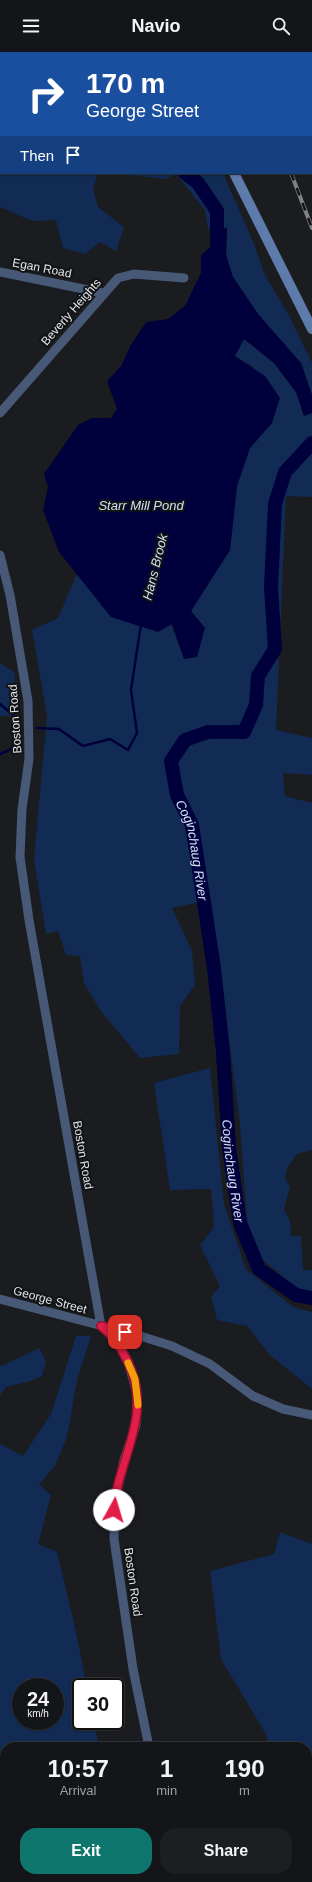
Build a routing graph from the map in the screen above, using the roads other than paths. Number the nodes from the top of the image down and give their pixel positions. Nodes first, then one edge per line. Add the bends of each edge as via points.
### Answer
1 (234, 174) edge
2 (0, 272) edge
3 (184, 278) dead end
4 (104, 292) junction
5 (312, 329) edge
6 (0, 413) edge
7 (0, 555) edge
8 (0, 1299) edge
9 (101, 1326) junction
10 (312, 1415) edge
11 (148, 1742) edge

1 - 5 main road
2 - 4 street, Egan Road
3 - 4 street, Beverly Heights via 126,274
4 - 6 street, Beverly Heights
7 - 9 street, Boston Road via 10,595 28,701 29,759 22,809 20,857
8 - 9 street, George Street
9 - 10 street, George Street via 172,1346 210,1364 253,1396 283,1409
9 - 11 street, Boston Road via 116,1339 129,1365 137,1393 136,1426 124,1460 115,1500 114,1539 133,1669

